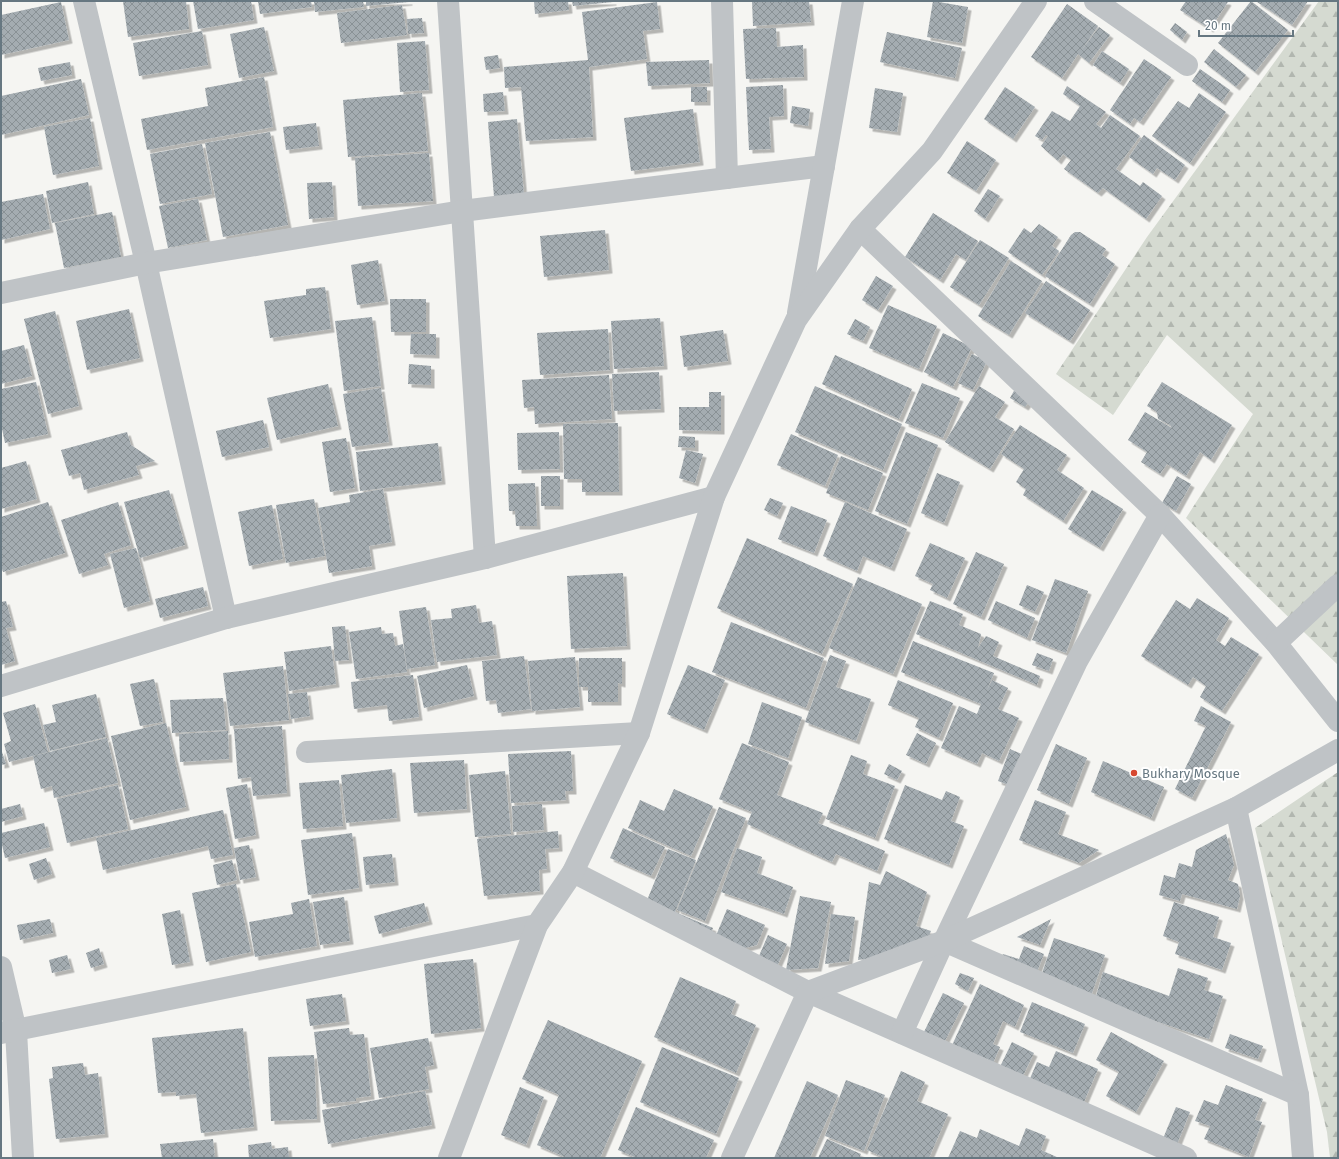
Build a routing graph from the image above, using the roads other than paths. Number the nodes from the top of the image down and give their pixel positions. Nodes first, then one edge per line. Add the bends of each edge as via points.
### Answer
1 (84, 1) edge
2 (448, 1) edge
3 (722, 1) edge
4 (853, 1) edge
5 (1036, 1) edge
6 (1095, 1) edge
7 (1187, 65) dead end
8 (824, 166) junction
9 (728, 178) junction
10 (462, 211) junction
11 (860, 229) junction
12 (146, 264) junction
13 (1, 293) edge
14 (796, 320) junction
15 (714, 497) junction
16 (1160, 515) junction
17 (485, 558) junction
18 (1338, 585) edge
19 (226, 618) junction
20 (1276, 643) junction
21 (1, 686) edge
22 (1338, 721) edge
23 (639, 733) junction
24 (1338, 750) edge
25 (307, 752) dead end
26 (1236, 808) junction
27 (573, 872) junction
28 (538, 925) junction
29 (944, 941) junction
30 (1, 967) edge
31 (808, 992) junction
32 (9, 1032) edge
33 (902, 1033) junction
34 (1298, 1095) junction
35 (23, 1158) edge
36 (448, 1158) edge
37 (732, 1158) edge
38 (1186, 1158) edge
39 (1303, 1158) edge

1 - 12 street
2 - 10 street
3 - 9 street
4 - 8 street
5 - 11 street via 932,151
6 - 7 street
8 - 9 street
8 - 14 street
9 - 10 street
10 - 12 street
10 - 17 street
11 - 14 street
11 - 16 street
12 - 13 street
12 - 19 street
14 - 15 street
15 - 17 street
15 - 23 street
16 - 20 street
16 - 29 street via 1077,661
17 - 19 street
18 - 20 street
19 - 21 street
20 - 22 street
23 - 25 street
23 - 27 street
24 - 26 street
26 - 29 street
26 - 34 street
27 - 28 street
27 - 31 street
28 - 32 street
28 - 36 street
29 - 31 street
29 - 33 street
29 - 34 street
30 - 32 street
31 - 33 street
31 - 37 street
32 - 35 street
33 - 38 street
34 - 39 street

